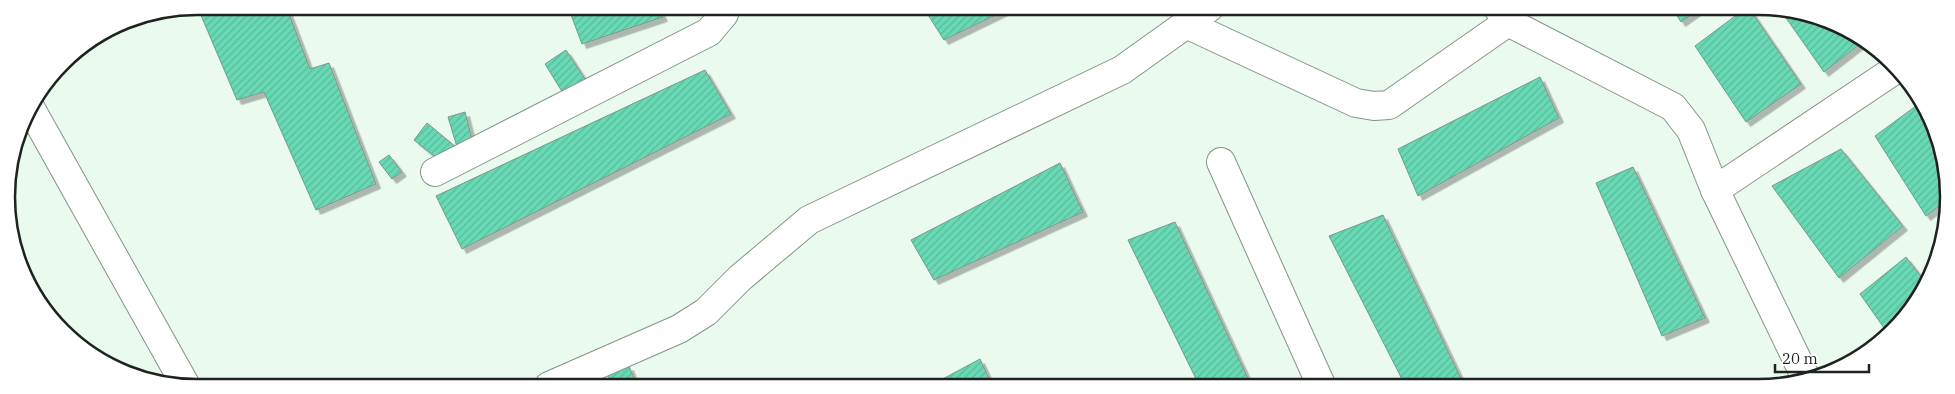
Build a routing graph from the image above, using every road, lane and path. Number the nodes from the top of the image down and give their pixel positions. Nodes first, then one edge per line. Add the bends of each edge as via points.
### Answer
1 (723, 15) edge
2 (1199, 15) edge
3 (1503, 15) edge
4 (1186, 24) junction
5 (1891, 72) edge
6 (35, 116) edge
7 (1221, 162) dead end
8 (434, 172) dead end
9 (1715, 190) junction
10 (1804, 373) edge
11 (182, 378) edge
12 (565, 379) edge
13 (1318, 379) edge

1 - 8 street via 709,32
2 - 4 street
3 - 4 street via 1389,105 1374,106 1356,103
3 - 9 street via 1673,106 1691,130
4 - 12 street via 1122,70 809,220 740,278 706,312 679,329
5 - 9 street
6 - 11 street
7 - 13 street
9 - 10 street

